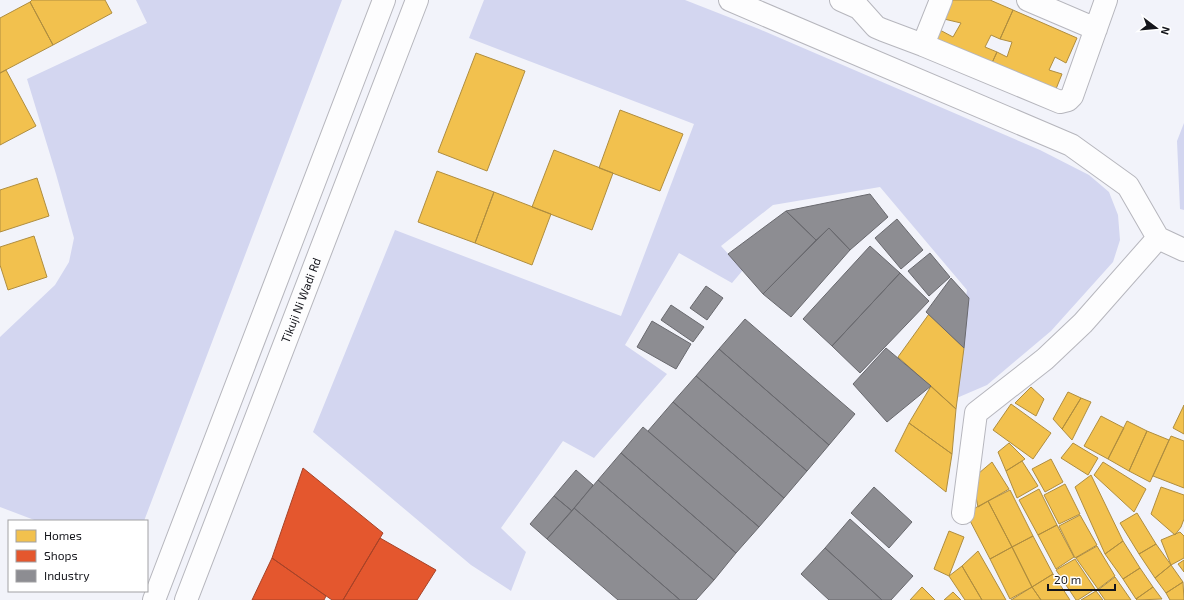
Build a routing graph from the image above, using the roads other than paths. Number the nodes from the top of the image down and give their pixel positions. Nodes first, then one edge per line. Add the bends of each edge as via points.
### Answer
1 (384, 0) edge
2 (417, 0) edge
3 (730, 0) edge
4 (840, 0) edge
5 (941, 0) edge
6 (1028, 0) edge
7 (1106, 0) edge
8 (1096, 29) junction
9 (923, 45) junction
10 (1158, 238) junction
11 (1184, 250) edge
12 (963, 513) dead end
13 (154, 600) edge
14 (186, 600) edge

1 - 13 street
2 - 14 street, Tikuji Ni Wadi Rd
3 - 10 street via 1071,145 1128,186
4 - 9 street via 859,8 876,27
5 - 9 street
6 - 8 street
7 - 8 street
8 - 9 street via 1072,96 1060,102
10 - 11 street
10 - 12 street via 1083,323 1045,359 976,413

